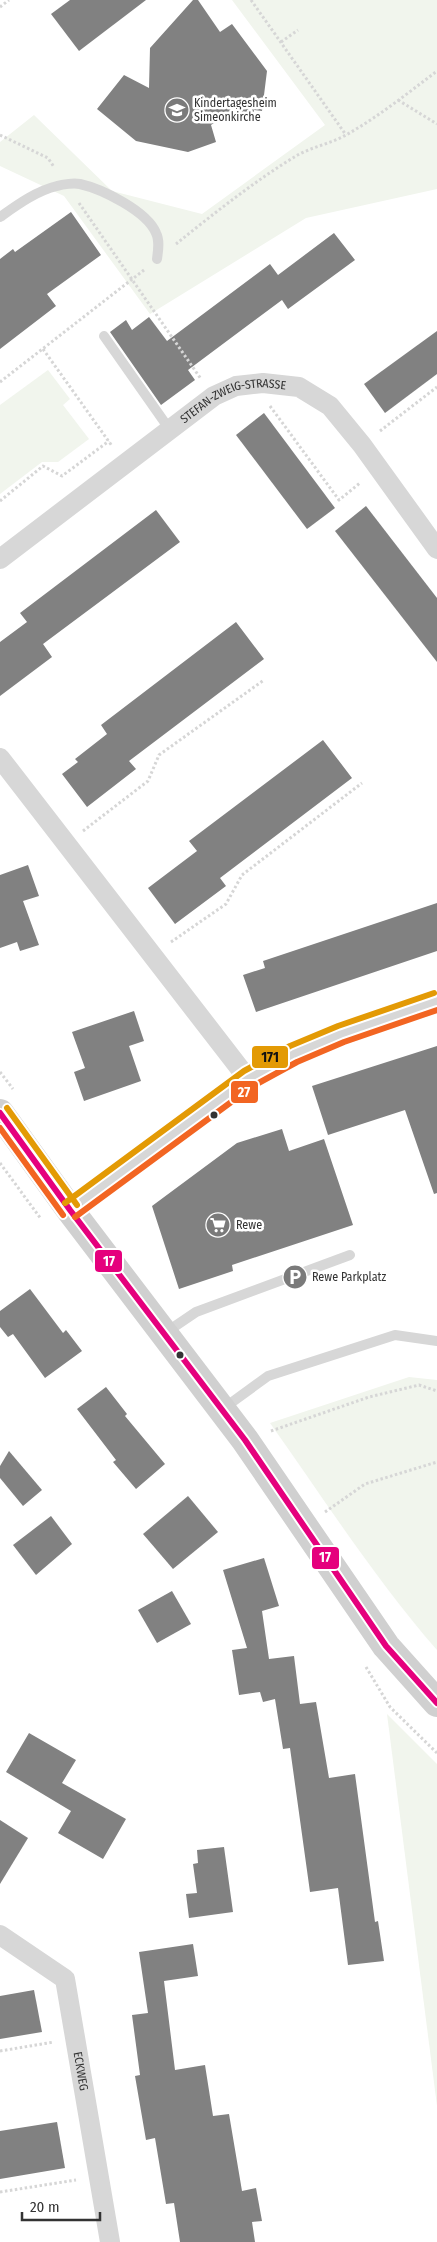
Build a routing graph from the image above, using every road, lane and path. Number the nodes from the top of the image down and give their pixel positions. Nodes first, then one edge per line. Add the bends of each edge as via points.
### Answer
1 (9, 0) edge
2 (252, 0) edge
3 (0, 6) edge
4 (298, 30) dead end
5 (281, 42) junction
6 (437, 71) edge
7 (398, 100) junction
8 (437, 124) edge
9 (0, 135) edge
10 (346, 135) junction
11 (66, 185) junction
12 (0, 217) edge
13 (157, 259) junction
14 (131, 280) junction
15 (104, 336) dead end
16 (43, 349) junction
17 (0, 382) edge
18 (253, 384) junction
19 (437, 386) edge
20 (214, 396) junction
21 (170, 430) junction
22 (109, 441) junction
23 (362, 445) junction
24 (125, 464) junction
25 (378, 468) junction
26 (0, 501) edge
27 (437, 549) edge
28 (0, 559) edge
29 (264, 680) dead end
30 (0, 758) edge
31 (362, 783) dead end
32 (66, 844) junction
33 (152, 956) junction
34 (437, 1001) edge
35 (248, 1079) junction
36 (0, 1113) edge
37 (0, 1163) edge
38 (70, 1210) junction
39 (45, 1224) dead end
40 (350, 1255) dead end
41 (164, 1333) junction
42 (437, 1341) edge
43 (437, 1391) edge
44 (221, 1410) junction
45 (245, 1440) junction
46 (437, 1462) edge
47 (303, 1527) junction
48 (364, 1664) dead end
49 (437, 1703) edge
50 (437, 1753) edge
51 (0, 1935) edge
52 (75, 2039) junction
53 (0, 2051) edge
54 (99, 2177) junction
55 (0, 2192) edge
56 (110, 2242) edge

1 - 3 path
2 - 5 path
4 - 5 path
5 - 10 path
6 - 7 path
7 - 8 path
7 - 10 path
9 - 11 path via 48,158
10 - 13 path via 298,154
11 - 12 lane via 25,199
11 - 13 lane via 78,184 98,190 146,219 156,232
11 - 14 path
13 - 14 path
14 - 16 path
14 - 20 path
15 - 21 lane
16 - 17 path
16 - 22 path
18 - 20 street, STEFAN-ZWEIG-STRASSE via 236,386
18 - 23 street, STEFAN-ZWEIG-STRASSE via 299,387 330,406
18 - 25 path via 340,500
19 - 23 path
20 - 21 street, STEFAN-ZWEIG-STRASSE
21 - 24 street, STEFAN-ZWEIG-STRASSE
22 - 24 path
22 - 26 path via 62,476 42,466
23 - 25 street, STEFAN-ZWEIG-STRASSE
24 - 28 street, STEFAN-ZWEIG-STRASSE
25 - 27 street, STEFAN-ZWEIG-STRASSE
29 - 32 path via 159,755 148,781
30 - 32 street
31 - 33 path via 242,875 226,904
32 - 33 street
33 - 35 street
34 - 35 street via 341,1034 293,1054
35 - 38 street
36 - 38 street
37 - 39 path
38 - 41 street
40 - 41 lane via 196,1312
41 - 44 street
42 - 44 lane via 395,1335 268,1376
43 - 45 path via 419,1385 369,1397
44 - 45 street
45 - 47 street
46 - 47 path via 365,1484
47 - 49 street via 386,1646
48 - 50 path via 390,1707
51 - 52 street, ECKWEG via 65,1979
52 - 53 path
52 - 54 street, ECKWEG
54 - 55 path
54 - 56 street, ECKWEG

